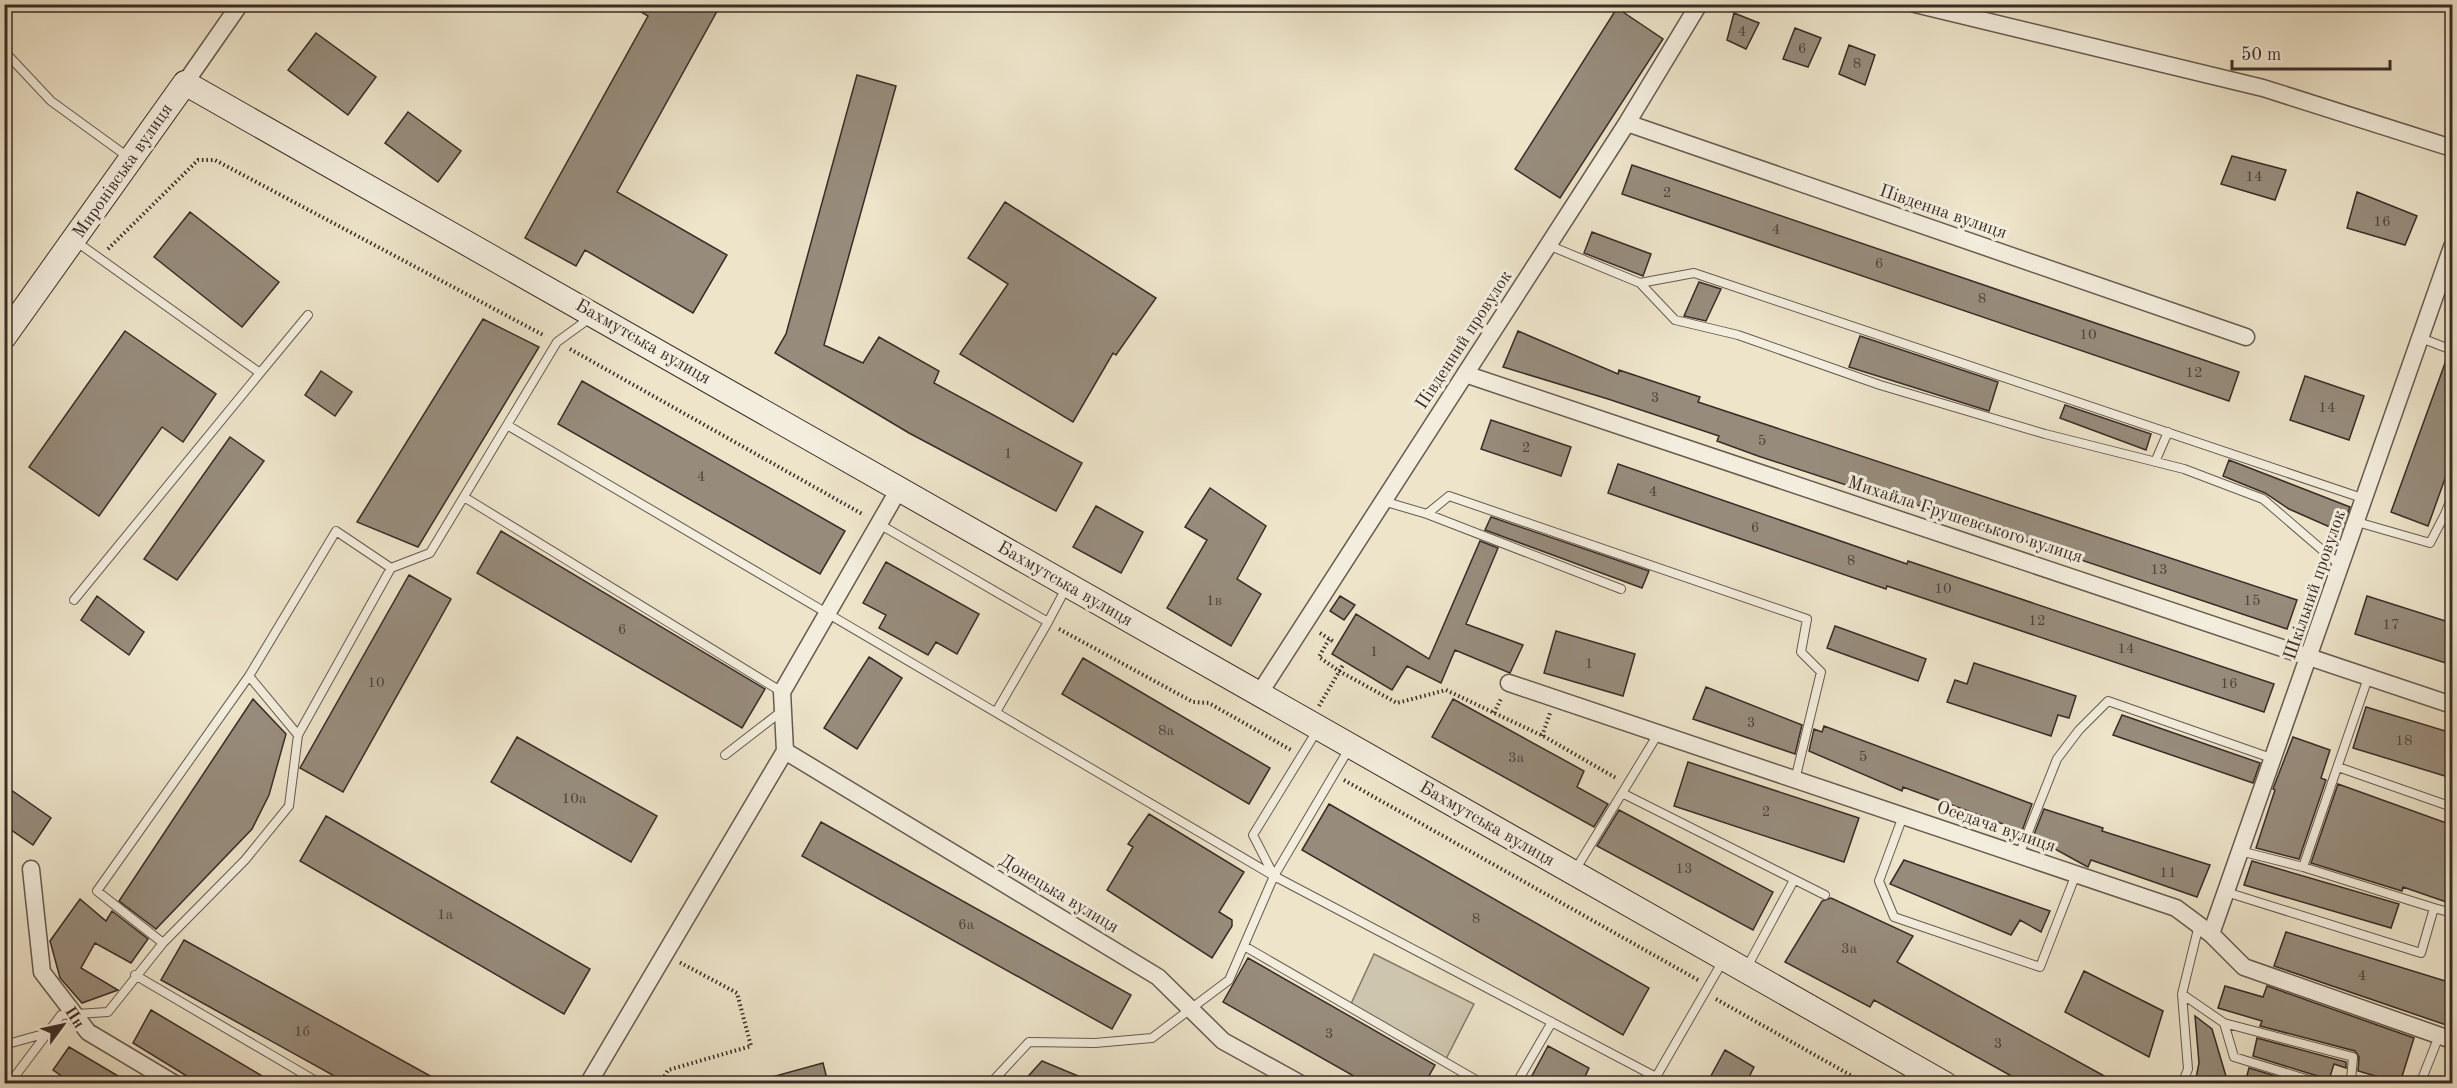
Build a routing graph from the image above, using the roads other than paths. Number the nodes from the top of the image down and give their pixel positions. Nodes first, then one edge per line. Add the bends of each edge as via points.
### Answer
1 (240, 4) edge
2 (1699, 4) edge
3 (1915, 4) edge
4 (4, 51) edge
5 (185, 83) junction
6 (1627, 123) junction
7 (2452, 148) edge
8 (131, 159) junction
9 (74, 240) junction
10 (1548, 245) junction
11 (2452, 247) edge
12 (1640, 283) junction
13 (308, 315) dead end
14 (595, 315) junction
15 (4, 337) edge
16 (2246, 337) dead end
17 (2421, 338) junction
18 (2452, 350) edge
19 (260, 373) junction
20 (1465, 374) junction
21 (507, 425) junction
22 (2168, 432) junction
23 (2155, 462) junction
24 (899, 489) junction
25 (2452, 496) edge
26 (464, 497) junction
27 (2365, 499) junction
28 (1383, 501) junction
29 (1426, 514) junction
30 (2449, 515) edge
31 (2357, 522) junction
32 (879, 524) junction
33 (2342, 567) junction
34 (391, 568) junction
35 (1068, 585) junction
36 (1621, 588) dead end
37 (75, 600) dead end
38 (828, 613) junction
39 (1048, 622) junction
40 (2311, 656) junction
41 (2369, 675) junction
42 (249, 676) junction
43 (1509, 683) dead end
44 (782, 692) junction
45 (1259, 694) junction
46 (2452, 705) edge
47 (783, 711) junction
48 (996, 712) junction
49 (1319, 728) junction
50 (1658, 734) junction
51 (298, 735) junction
52 (1350, 746) junction
53 (785, 751) junction
54 (725, 755) dead end
55 (2274, 759) junction
56 (2338, 767) junction
57 (1795, 780) junction
58 (1622, 793) junction
59 (2452, 807) edge
60 (1903, 816) junction
61 (2240, 852) junction
62 (2019, 855) junction
63 (2303, 867) junction
64 (31, 868) dead end
65 (1573, 873) junction
66 (2076, 874) junction
67 (1274, 876) junction
68 (1794, 879) junction
69 (2226, 892) junction
70 (1825, 895) dead end
71 (2434, 908) junction
72 (2452, 913) edge
73 (2205, 930) junction
74 (163, 943) junction
75 (1244, 946) junction
76 (1724, 959) junction
77 (1745, 971) junction
78 (135, 975) junction
79 (2182, 994) junction
80 (1190, 1009) junction
81 (75, 1014) junction
82 (1552, 1022) junction
83 (2224, 1023) junction
84 (47, 1033) junction
85 (2446, 1038) edge
86 (4, 1045) edge
87 (1654, 1080) edge
88 (2352, 1082) edge
89 (9, 1083) edge
90 (175, 1083) edge
91 (321, 1083) edge
92 (588, 1083) edge
93 (990, 1083) edge
94 (1301, 1083) edge
95 (1483, 1083) edge
96 (1516, 1083) edge
97 (1945, 1083) edge
98 (2182, 1083) edge
99 (2322, 1083) edge
100 (2420, 1083) edge

1 - 5 street, Миронівська вулиця
2 - 6 street, Південний провулок
3 - 7 street via 2263,88
4 - 8 lane via 51,101
5 - 8 street, Миронівська вулиця
5 - 14 street, Бахмутська вулиця
6 - 10 street, Південний провулок
6 - 16 street, Південна вулиця
8 - 9 street, Миронівська вулиця
9 - 15 street, Миронівська вулиця
9 - 19 lane
10 - 12 lane
10 - 20 street, Південний провулок
11 - 17 street, Шкільний провулок
12 - 22 lane via 1694,273
12 - 23 lane via 1675,320 1738,335 1957,408
13 - 19 lane
14 - 21 lane via 557,342
14 - 24 street, Бахмутська вулиця
17 - 18 lane
17 - 27 street, Шкільний провулок
19 - 37 lane
20 - 28 street, Південний провулок
20 - 40 street, Михайла Грушевського вулиця
21 - 26 lane
21 - 38 lane
22 - 23 lane
22 - 27 lane
23 - 33 lane via 2263,499
24 - 32 street
24 - 35 street, Бахмутська вулиця
25 - 30 lane
26 - 34 lane via 430,553
26 - 44 lane
27 - 31 street, Шкільний провулок
28 - 29 lane
28 - 45 street, Південний провулок
29 - 36 lane
29 - 57 lane via 1449,496 1808,619 1801,652 1821,672
30 - 31 lane via 2430,543
31 - 33 street, Шкільний провулок
32 - 38 street
32 - 39 lane
33 - 40 street, Шкільний провулок
34 - 42 lane via 336,531
34 - 51 lane
35 - 39 lane
35 - 45 street, Бахмутська вулиця
38 - 44 street
38 - 48 lane
39 - 48 lane
40 - 41 street, Михайла Грушевського вулиця
40 - 55 street, Шкільний провулок
41 - 46 street, Михайла Грушевського вулиця
41 - 56 lane
42 - 51 lane
42 - 74 lane via 97,891
43 - 50 street, Оседача вулиця
44 - 47 street
45 - 49 street, Бахмутська вулиця
47 - 53 street
47 - 54 lane
48 - 67 lane
49 - 52 street, Бахмутська вулиця
49 - 67 lane via 1253,835
50 - 57 street, Оседача вулиця
50 - 58 lane
51 - 74 lane via 289,806 245,860
52 - 65 street, Бахмутська вулиця
52 - 67 lane
53 - 80 street, Донецька вулиця via 1158,977
53 - 92 street
55 - 61 street, Шкільний провулок
55 - 62 lane via 2108,702 2057,759
56 - 59 lane
56 - 63 lane
57 - 60 street, Оседача вулиця
58 - 65 lane
58 - 68 lane
60 - 62 street, Оседача вулиця
60 - 66 lane via 1879,881 1894,917 2040,967
61 - 63 lane
61 - 69 street, Шкільний провулок
62 - 66 street, Оседача вулиця
63 - 71 lane
64 - 81 street via 42,972
65 - 76 street, Бахмутська вулиця
66 - 73 street, Оседача вулиця via 2176,908
67 - 75 lane
67 - 82 lane
68 - 70 lane
68 - 77 lane
69 - 71 lane via 2421,953
69 - 73 street, Шкільний провулок
71 - 72 lane
73 - 79 lane
73 - 85 street, Оседача вулиця via 2244,967
74 - 78 lane
75 - 80 lane via 1229,980
75 - 95 lane
76 - 77 street, Бахмутська вулиця
76 - 87 lane
77 - 97 street, Бахмутська вулиця
78 - 81 lane via 108,1012
78 - 91 lane
79 - 83 lane
79 - 98 lane via 2188,1069
80 - 93 lane via 1152,1038 1095,1043 1029,1042
80 - 94 street, Донецька вулиця via 1222,1041
81 - 84 lane via 61,1015
81 - 90 street via 88,1032
82 - 87 lane
82 - 96 lane
83 - 88 lane via 2353,1057
83 - 99 lane via 2234,1057
84 - 86 lane
84 - 89 lane
85 - 100 lane

